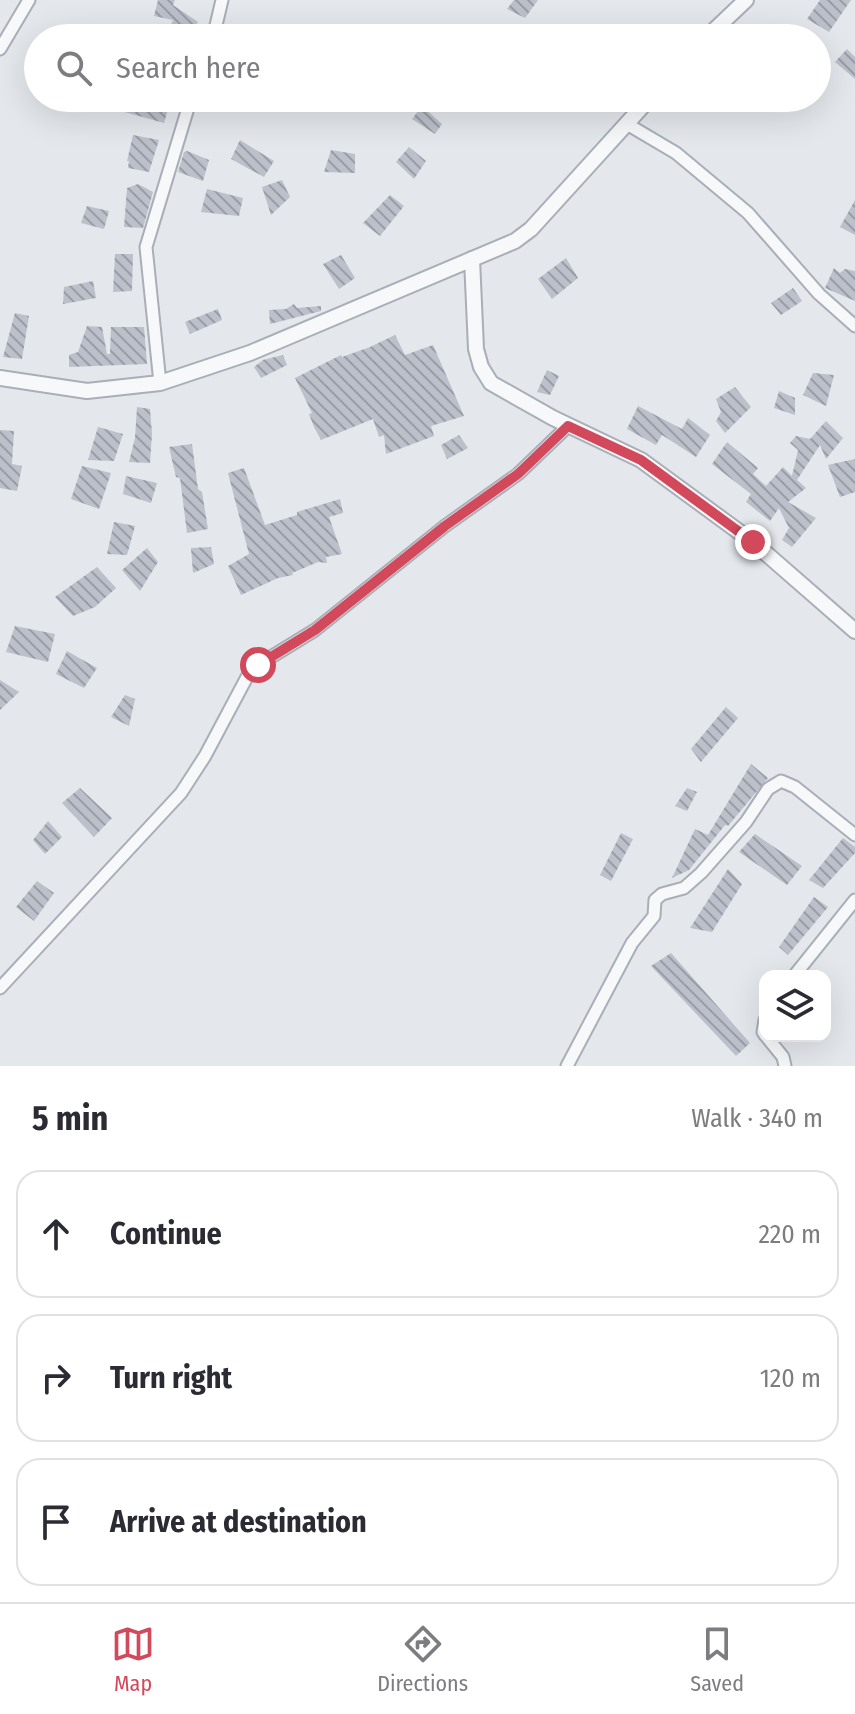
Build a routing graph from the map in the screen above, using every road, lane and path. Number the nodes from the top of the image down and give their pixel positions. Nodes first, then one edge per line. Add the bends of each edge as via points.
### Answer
1 (29, 0) edge
2 (222, 0) edge
3 (746, 0) edge
4 (216, 24) edge
5 (721, 24) edge
6 (0, 49) edge
7 (187, 112) edge
8 (638, 112) edge
9 (627, 124) junction
10 (472, 259) junction
11 (853, 317) edge
12 (0, 378) edge
13 (160, 383) junction
14 (568, 426) junction
15 (855, 631) edge
16 (855, 835) edge
17 (855, 900) edge
18 (799, 970) edge
19 (0, 988) edge
20 (771, 1042) edge
21 (567, 1066) edge
22 (785, 1066) edge

1 - 6 street
2 - 4 street
3 - 5 street
7 - 13 street via 146,247
8 - 9 street
9 - 10 street via 531,229
9 - 11 street via 676,153 748,213 819,294
10 - 13 street via 250,353
10 - 14 street via 481,367 491,383
12 - 13 street via 87,391
14 - 15 street via 641,460 701,502
14 - 19 street via 518,474 315,630 258,665 181,793
16 - 21 street via 795,787 781,781 768,789 701,873 684,888 655,900 654,916 632,943
17 - 18 street
20 - 22 street

